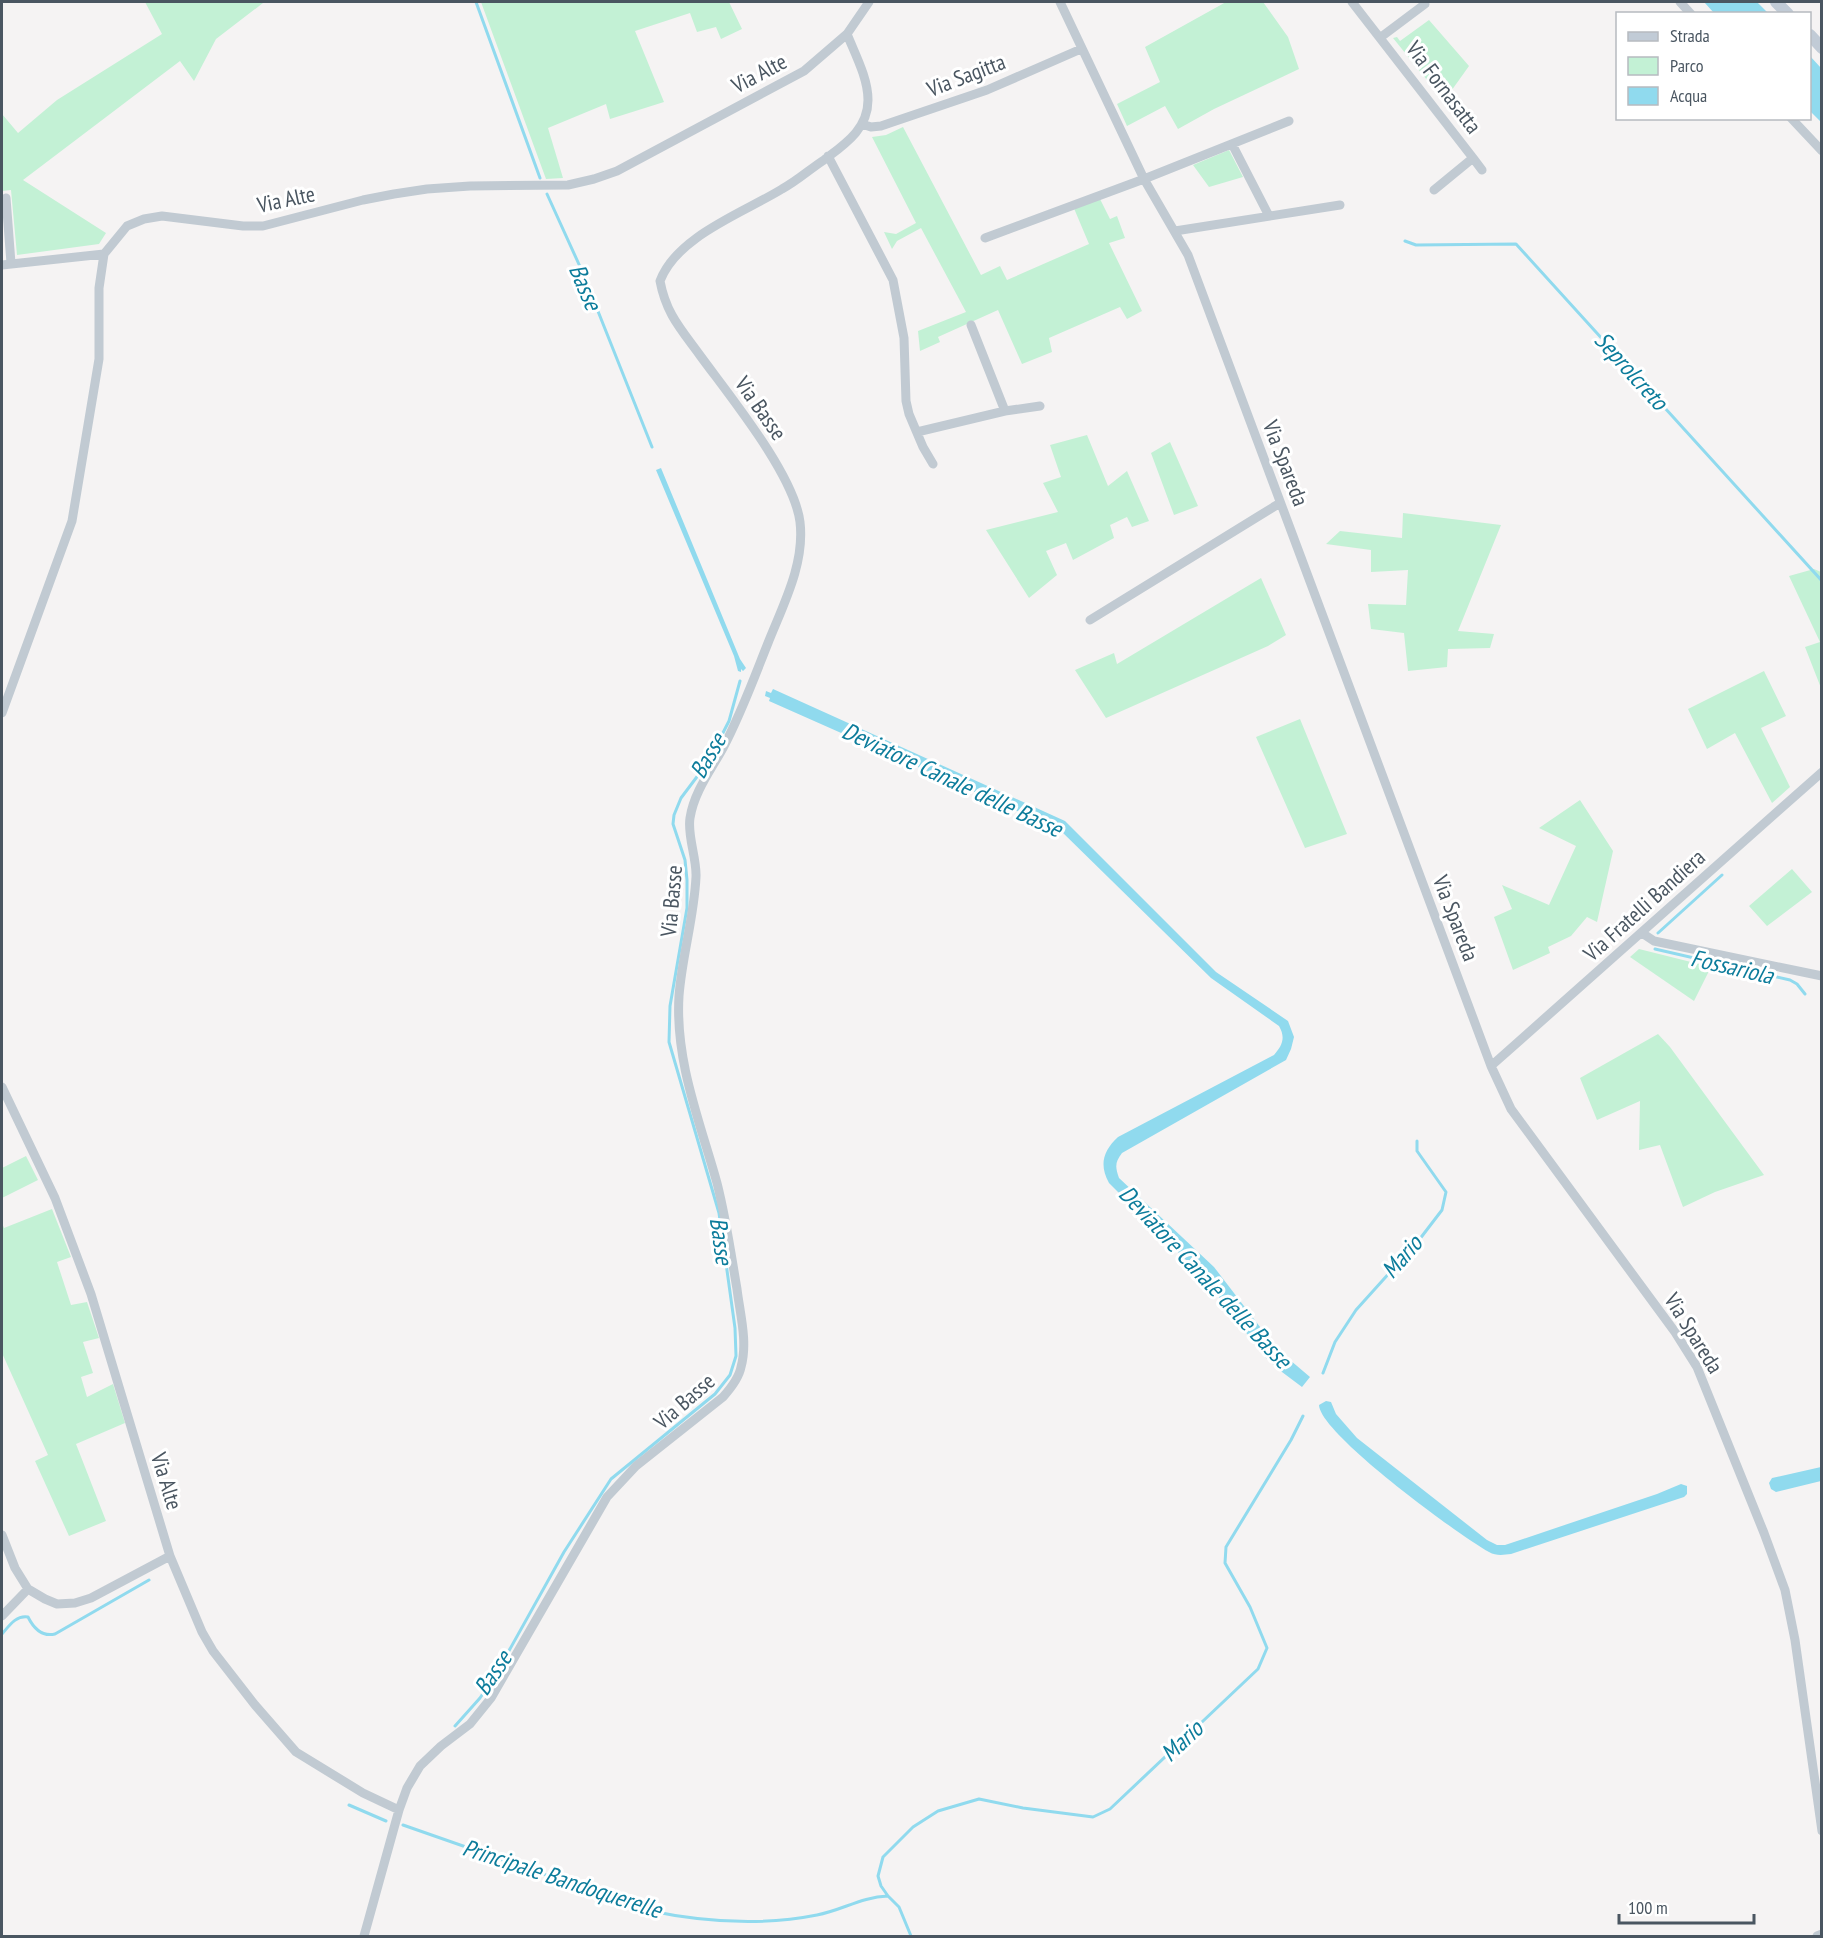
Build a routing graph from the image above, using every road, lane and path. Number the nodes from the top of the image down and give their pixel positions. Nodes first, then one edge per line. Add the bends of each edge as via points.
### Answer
1 (869, 2) edge
2 (1060, 2) edge
3 (1352, 2) edge
4 (1425, 4) dead end
5 (847, 34) junction
6 (1381, 38) junction
7 (1081, 49) junction
8 (1793, 120) edge
9 (1289, 121) dead end
10 (862, 124) junction
11 (1232, 144) junction
12 (1821, 151) edge
13 (828, 156) junction
14 (1473, 158) junction
15 (1482, 170) dead end
16 (1144, 179) junction
17 (1434, 190) dead end
18 (6, 198) dead end
19 (1340, 205) dead end
20 (1269, 216) junction
21 (1175, 231) junction
22 (985, 238) dead end
23 (104, 254) junction
24 (6, 264) edge
25 (970, 325) dead end
26 (1040, 406) dead end
27 (1005, 411) junction
28 (916, 432) junction
29 (933, 464) dead end
30 (1280, 503) junction
31 (1090, 620) dead end
32 (2, 713) edge
33 (1821, 772) edge
34 (1642, 933) junction
35 (1821, 976) edge
36 (1491, 1066) junction
37 (2, 1087) edge
38 (2, 1535) edge
39 (170, 1556) junction
40 (28, 1589) junction
41 (2, 1616) edge
42 (399, 1810) junction
43 (1821, 1831) edge
44 (1821, 1934) edge
45 (364, 1936) edge
46 (1817, 1936) edge

1 - 5 street, Via Alte
2 - 7 street, Via Spareda
3 - 6 street, Via Fornasatta
4 - 6 street
5 - 10 street via 866,86 868,100
5 - 23 street, Via Alte via 804,72 617,171 594,179 568,185 427,189 363,200 263,226 162,216 127,226
6 - 14 street, Via Fornasatta
7 - 10 street, Via Sagitta via 987,90 891,123 875,128
7 - 16 street, Via Spareda
8 - 12 street
9 - 11 street
10 - 13 street, Via Basse via 853,137
11 - 16 street
11 - 20 street
13 - 28 street via 893,280 904,338 906,401
13 - 42 street, Via Basse via 784,188 685,245 671,259 660,281 668,311 777,465 800,522 795,572 754,677 698,792 689,820 696,872 679,996 679,1033 683,1065 728,1230 743,1331 742,1365 723,1397 636,1466 607,1497 491,1698 470,1724 420,1766
14 - 15 street
14 - 17 street, Via Fornasatta
16 - 21 street, Via Spareda
16 - 22 street
18 - 24 street
19 - 20 street
20 - 21 street
21 - 30 street, Via Spareda via 1188,255
23 - 24 street
23 - 32 street via 99,288 99,359 72,521
25 - 27 street
26 - 27 street
27 - 28 street
28 - 29 street
30 - 31 street
30 - 36 street, Via Spareda
33 - 34 street, Via Fratelli Bandiera
34 - 35 street via 1654,941
34 - 36 street, Via Fratelli Bandiera
36 - 43 street, Via Spareda via 1510,1109 1697,1367 1785,1590
37 - 39 street, Via Alte via 55,1198 91,1294
38 - 40 street
39 - 40 street via 75,1604 57,1604
39 - 42 street, Via Alte via 213,1651 272,1726 296,1752 324,1771
40 - 41 street
42 - 45 street, Via Basse
44 - 46 street

